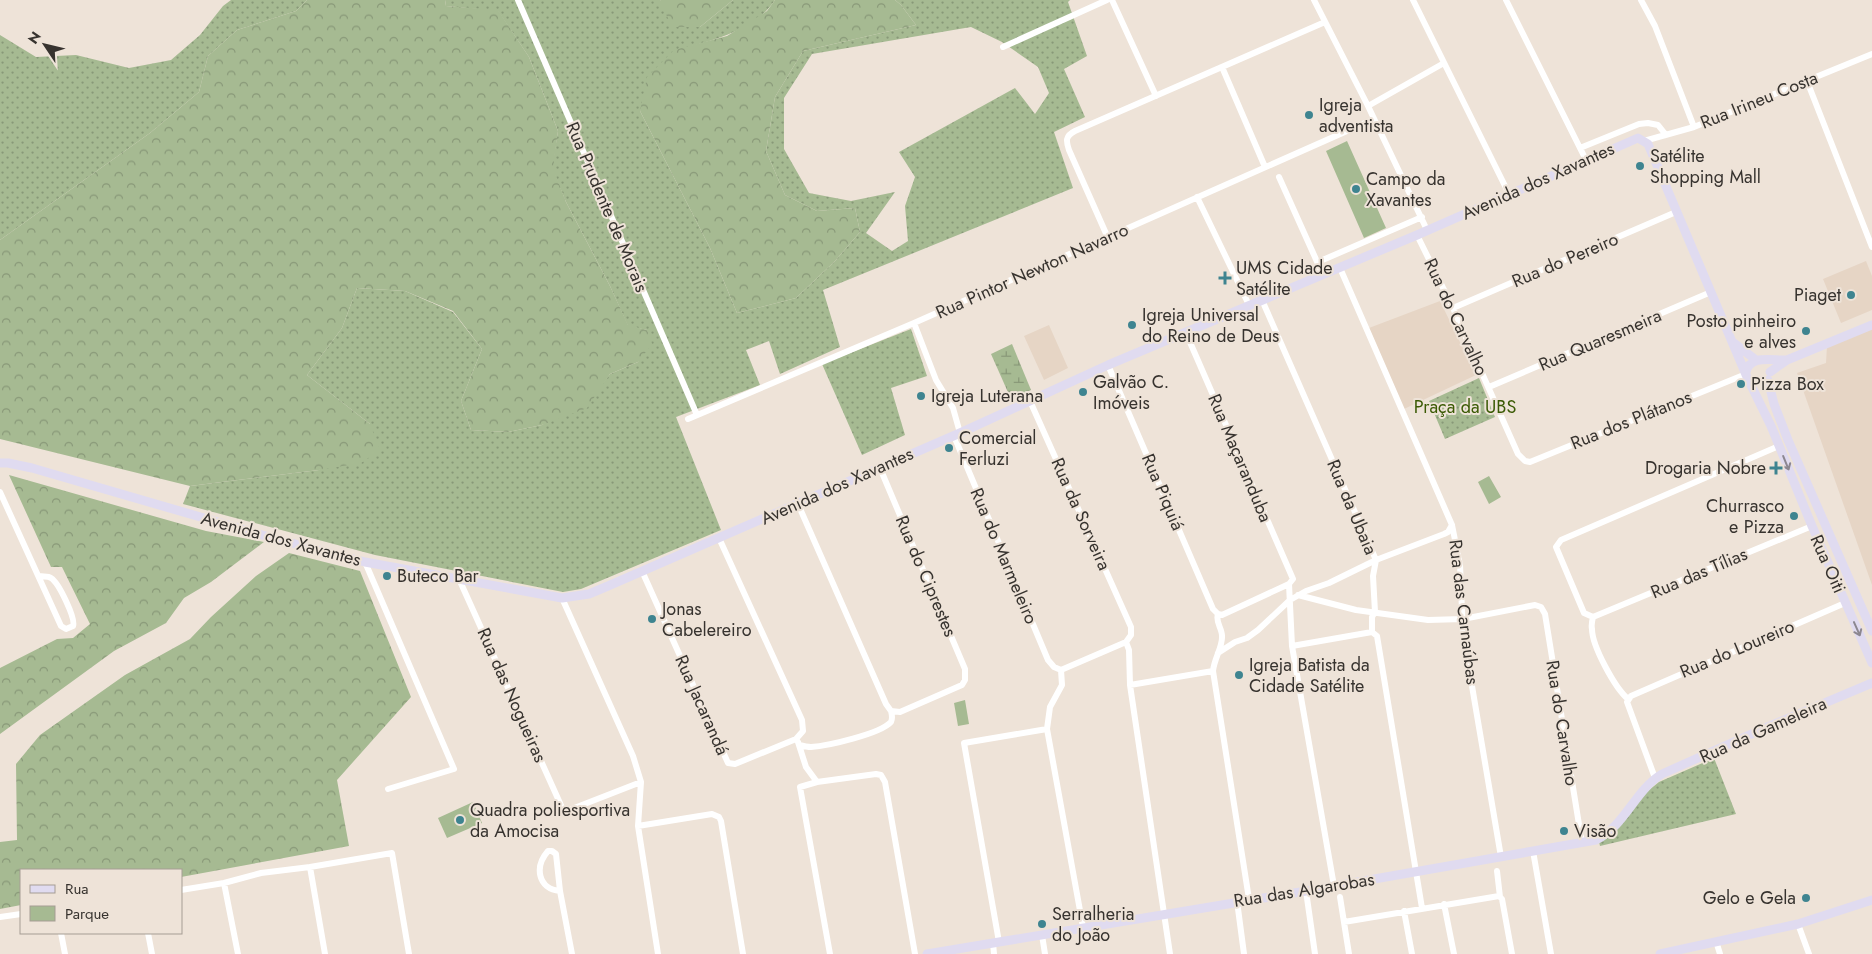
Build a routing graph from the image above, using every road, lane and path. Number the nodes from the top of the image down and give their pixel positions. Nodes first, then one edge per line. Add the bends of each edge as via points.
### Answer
1 (518, 0) edge
2 (1107, 0) edge
3 (1112, 0) edge
4 (1314, 0) edge
5 (1412, 0) edge
6 (1506, 0) edge
7 (1641, 0) edge
8 (1326, 22) junction
9 (1004, 47) dead end
10 (1872, 54) edge
11 (1444, 63) junction
12 (1222, 66) junction
13 (1807, 81) junction
14 (1156, 96) junction
15 (1368, 106) junction
16 (1374, 119) junction
17 (1694, 127) junction
18 (1666, 135) junction
19 (1643, 140) junction
20 (1580, 148) junction
21 (1586, 160) junction
22 (1265, 167) junction
23 (1279, 177) dead end
24 (1509, 194) junction
25 (1197, 197) junction
26 (1676, 212) junction
27 (1422, 217) junction
28 (1427, 230) junction
29 (1417, 235) junction
30 (1108, 238) junction
31 (1367, 241) junction
32 (1872, 247) edge
33 (1346, 250) junction
34 (1372, 254) junction
35 (1318, 262) junction
36 (1352, 263) junction
37 (1340, 268) junction
38 (1324, 275) junction
39 (1711, 292) junction
40 (1262, 300) junction
41 (1249, 305) junction
42 (1453, 308) junction
43 (914, 323) junction
44 (1872, 325) edge
45 (1186, 333) junction
46 (1734, 343) junction
47 (1758, 360) junction
48 (1787, 360) junction
49 (1108, 365) junction
50 (1748, 376) junction
51 (1769, 376) junction
52 (1489, 387) junction
53 (1030, 401) junction
54 (697, 415) junction
55 (688, 419) dead end
56 (957, 434) junction
57 (1779, 446) junction
58 (1518, 454) joint
59 (0, 463) edge
60 (880, 468) junction
61 (0, 492) edge
62 (798, 504) junction
63 (1452, 525) junction
64 (1812, 526) junction
65 (719, 538) junction
66 (1376, 560) junction
67 (365, 562) junction
68 (642, 571) junction
69 (39, 576) junction
70 (459, 579) junction
71 (1290, 583) junction
72 (1298, 595) junction
73 (562, 598) junction
74 (1290, 600) junction
75 (1845, 603) junction
76 (1375, 612) junction
77 (1220, 614) junction
78 (1590, 616) junction
79 (1463, 619) junction
80 (1872, 631) edge
81 (1372, 632) junction
82 (1126, 642) junction
83 (1292, 646) junction
84 (1217, 653) junction
85 (1872, 663) edge
86 (1062, 670) junction
87 (1213, 671) junction
88 (1872, 683) edge
89 (1130, 685) junction
90 (1628, 698) junction
91 (892, 711) junction
92 (1047, 729) junction
93 (798, 742) junction
94 (1655, 778) junction
95 (641, 782) junction
96 (817, 782) junction
97 (388, 789) dead end
98 (638, 826) junction
99 (1582, 843) junction
100 (1533, 851) junction
101 (1501, 857) junction
102 (310, 868) junction
103 (1497, 871) dead end
104 (1417, 872) junction
105 (224, 883) junction
106 (1334, 886) junction
107 (182, 890) edge
108 (560, 891) junction
109 (1306, 891) junction
110 (1340, 897) dead end
111 (1500, 897) junction
112 (1249, 899) junction
113 (1872, 900) edge
114 (1237, 901) junction
115 (1444, 904) junction
116 (1422, 908) junction
117 (1404, 911) junction
118 (20, 914) edge
119 (1164, 914) junction
120 (0, 917) edge
121 (1344, 922) junction
122 (1798, 924) junction
123 (1083, 927) junction
124 (61, 934) edge
125 (148, 934) edge
126 (1042, 935) junction
127 (1716, 941) junction
128 (996, 943) junction
129 (941, 953) edge
130 (65, 954) edge
131 (152, 954) edge
132 (238, 954) edge
133 (325, 954) edge
134 (409, 954) edge
135 (572, 954) edge
136 (658, 954) edge
137 (743, 954) edge
138 (830, 954) edge
139 (915, 954) edge
140 (927, 954) edge
141 (994, 954) edge
142 (1045, 954) edge
143 (1170, 954) edge
144 (1244, 954) edge
145 (1315, 954) edge
146 (1349, 954) edge
147 (1412, 954) edge
148 (1454, 954) edge
149 (1512, 954) edge
150 (1551, 954) edge
151 (1660, 954) edge
152 (1720, 954) edge
153 (1809, 954) edge

1 - 54 street, Rua Prudente de Morais
2 - 9 street
3 - 14 street
4 - 8 street
5 - 11 street
6 - 20 street
7 - 17 street via 1656,26
8 - 12 street
8 - 15 street
10 - 13 street, Rua Irineu Costa
11 - 15 street
11 - 24 street
12 - 14 street
12 - 22 street
13 - 17 street, Rua Irineu Costa
13 - 32 street
14 - 30 street via 1068,136 1067,144
15 - 16 street
16 - 22 street, Rua Pintor Newton Navarro
16 - 27 street
17 - 18 street, Rua Irineu Costa
18 - 19 street, Rua Irineu Costa
18 - 20 street, Avenida dos Xavantes via 1658,125 1639,124
19 - 21 main road, Avenida dos Xavantes via 1634,138
19 - 26 main road, Rua Oiti via 1648,144
20 - 21 street
21 - 24 main road, Avenida dos Xavantes
22 - 25 street, Rua Pintor Newton Navarro
23 - 35 street
24 - 28 main road, Avenida dos Xavantes
25 - 30 street, Rua Pintor Newton Navarro
25 - 41 street
26 - 39 main road, Rua Oiti
26 - 42 street, Rua do Pereiro
27 - 28 street
27 - 31 street
28 - 29 main road, Avenida dos Xavantes
29 - 34 main road, Avenida dos Xavantes
29 - 42 street, Rua do Carvalho
30 - 43 street, Rua Pintor Newton Navarro
31 - 33 street
31 - 34 street
33 - 35 street
33 - 36 street
34 - 36 main road, Avenida dos Xavantes
35 - 38 street
36 - 37 main road, Avenida dos Xavantes
37 - 38 main road, Avenida dos Xavantes
37 - 63 street, Rua das Carnaúbas
38 - 40 main road, Avenida dos Xavantes
39 - 46 main road, Rua Oiti
39 - 52 street, Rua Quaresmeira
40 - 41 main road, Avenida dos Xavantes
40 - 66 street, Rua da Ubaia
41 - 45 main road, Avenida dos Xavantes
42 - 52 street, Rua do Carvalho
43 - 54 street, Rua Pintor Newton Navarro
43 - 56 street, Rua do Marmeleiro via 936,380 953,408
44 - 48 main road
45 - 49 main road, Avenida dos Xavantes
45 - 71 street, Rua Maçaranduba via 1293,579
46 - 47 main road, Rua Oiti
46 - 50 main road, Rua Oiti
47 - 48 main road
47 - 50 main road via 1748,366
47 - 51 main road via 1766,362
48 - 51 main road
49 - 53 main road, Avenida dos Xavantes
49 - 77 street, Rua Piquiá via 1214,609
50 - 51 main road via 1756,384 1763,384
50 - 57 main road, Rua Oiti
50 - 58 street, Rua dos Plátanos via 1530,462
51 - 80 main road, Rua Oiti via 1774,404 1788,440
52 - 58 street, Rua do Carvalho
53 - 56 main road, Avenida dos Xavantes
53 - 82 street, Rua da Sorveira via 1131,627 1131,635
54 - 55 street, Rua Pintor Newton Navarro
56 - 60 main road, Avenida dos Xavantes
56 - 86 street, Rua do Marmeleiro via 1048,660 1054,668
57 -> 64 main road, Rua Oiti
57 - 78 street via 1558,542 1556,547 1584,613
59 - 67 main road, Avenida dos Xavantes via 32,468
60 - 62 main road, Avenida dos Xavantes
60 - 91 street, Rua do Ciprestes via 966,675 962,685 900,712
61 - 69 street
62 - 65 main road, Avenida dos Xavantes
62 - 91 street via 886,704
63 - 66 street via 1444,534
63 - 79 street, Rua das Carnaúbas via 1460,565
64 - 75 main road, Rua Oiti
64 - 78 street, Rua das Tílias
65 - 68 main road, Avenida dos Xavantes
65 - 93 street via 802,720
66 - 72 street
66 - 76 street, Rua da Ubaia via 1373,576
67 - 70 main road, Avenida dos Xavantes
67 - 97 street via 454,769
68 - 73 main road, Avenida dos Xavantes via 589,594
68 - 93 street, Rua Jacarandá via 728,763 735,764
69 - 69 street via 49,577 57,584 74,619 73,626 66,629 60,626
70 - 73 main road, Avenida dos Xavantes
70 - 95 street, Rua das Nogueiras via 564,812
71 - 74 street, Rua Maçaranduba
71 - 77 street
72 - 74 street
72 - 76 street
73 - 95 street via 633,756
74 - 83 street, Rua Maçaranduba
74 - 84 street via 1247,638
75 -> 85 main road, Rua Oiti
75 - 90 street, Rua do Loureiro
76 - 79 street via 1428,620
76 - 81 street, Rua da Ubaia
77 - 84 street, Rua Piquiá via 1217,621 1222,636
78 - 90 street via 1595,642 1613,681 1620,693
79 - 99 street, Rua do Carvalho via 1538,606 1543,610
79 - 101 street, Rua das Carnaúbas
81 - 83 street
81 - 104 street, Rua da Ubaia via 1377,636
82 - 86 street
82 - 89 street
83 - 106 street
84 - 87 street, Rua Piquiá
86 - 92 street via 1062,684 1050,707
87 - 89 street
87 - 112 street
88 - 94 main road, Rua da Gameleira
89 - 119 street
90 - 94 street
91 - 93 street via 891,721 867,734 812,747
92 - 123 street
92 - 128 street via 964,743
93 - 96 street via 806,767
94 - 99 main road, Rua das Algarobas via 1608,833
95 - 98 street
96 - 138 street via 800,787
96 - 139 street via 876,774 881,775 885,782
98 - 136 street
98 - 137 street via 712,814 719,817
99 - 100 main road, Rua das Algarobas
100 - 101 main road, Rua das Algarobas
100 - 150 street
101 - 104 main road, Rua das Algarobas
102 - 105 street via 261,874
102 - 133 street
102 - 134 street via 392,853
103 - 111 street
104 - 106 main road, Rua das Algarobas
104 - 116 street, Rua da Ubaia
105 - 107 street
105 - 132 street
106 - 109 main road, Rua das Algarobas
108 - 108 street via 556,854 548,852 540,866 542,883 546,888
108 - 135 street
109 - 112 main road, Rua das Algarobas
109 - 145 street
110 - 121 street
111 - 115 street
111 - 149 street
112 - 114 main road, Rua das Algarobas
113 - 122 main road
114 - 119 main road, Rua das Algarobas
114 - 144 street
115 - 116 street
115 - 148 street
116 - 117 street
117 - 121 street
117 - 147 street
118 - 120 street
119 - 123 main road, Rua das Algarobas
119 - 143 street
121 - 146 street
122 - 127 main road
122 - 153 street
123 - 126 main road, Rua das Algarobas
124 - 130 street
125 - 131 street
126 - 128 main road, Rua das Algarobas
126 - 142 street
127 - 151 main road
127 - 152 street
128 - 129 main road, Rua das Algarobas
128 - 141 street
129 - 140 main road, Rua das Algarobas

